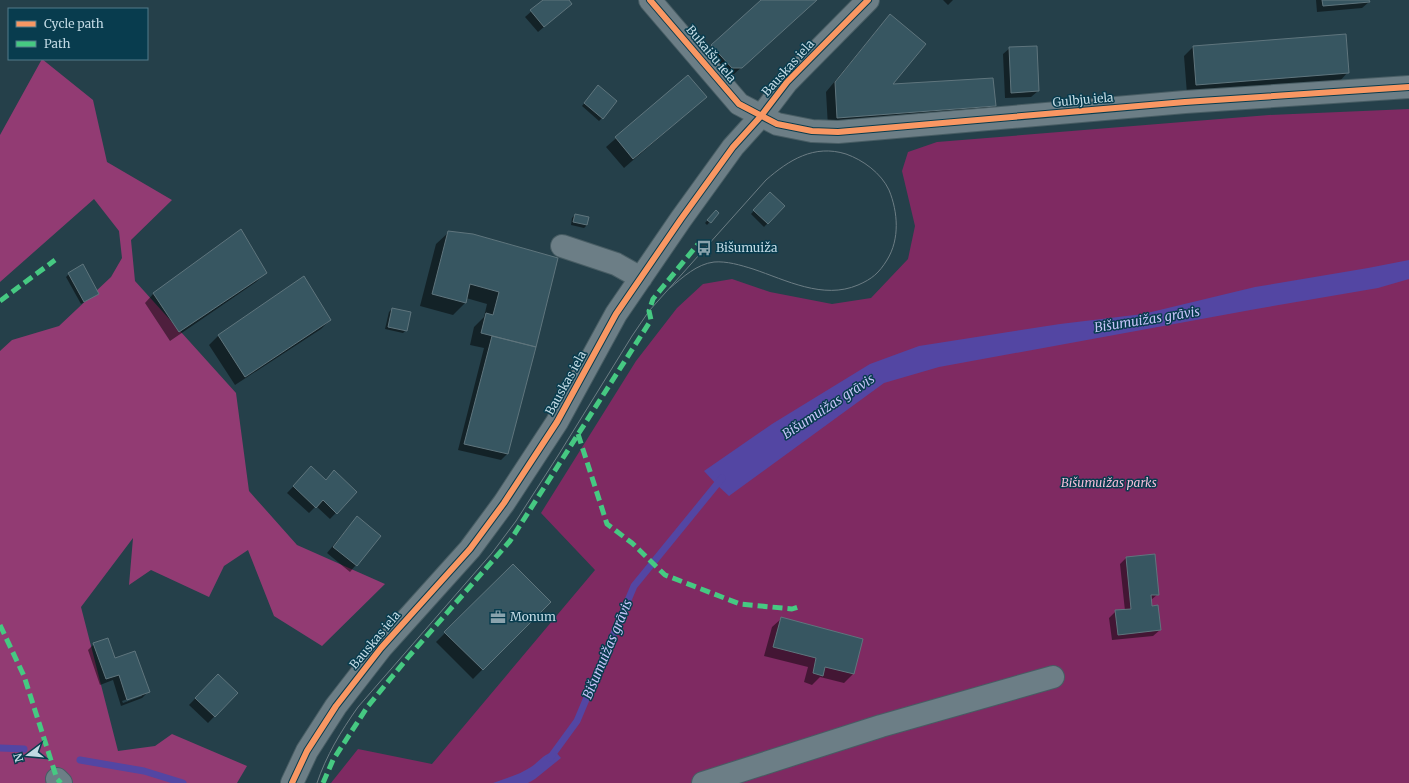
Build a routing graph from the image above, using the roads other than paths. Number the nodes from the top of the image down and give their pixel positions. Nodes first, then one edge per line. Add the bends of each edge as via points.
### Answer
1 (650, 0) edge
2 (868, 0) edge
3 (1409, 87) edge
4 (761, 116) junction
5 (562, 246) dead end
6 (641, 278) junction
7 (1053, 677) dead end
8 (292, 783) edge
9 (703, 783) edge

1 - 4 street, Bukaišu iela via 739,104
2 - 4 street, Bauskas iela via 787,82
3 - 4 street, Gulbju iela via 1185,102 838,132 805,130 777,124
4 - 6 street, Bauskas iela via 733,147
5 - 6 street via 616,264
6 - 8 street, Bauskas iela via 616,314 557,422 504,503 470,549 381,648 336,706 307,751
7 - 9 street via 881,726

